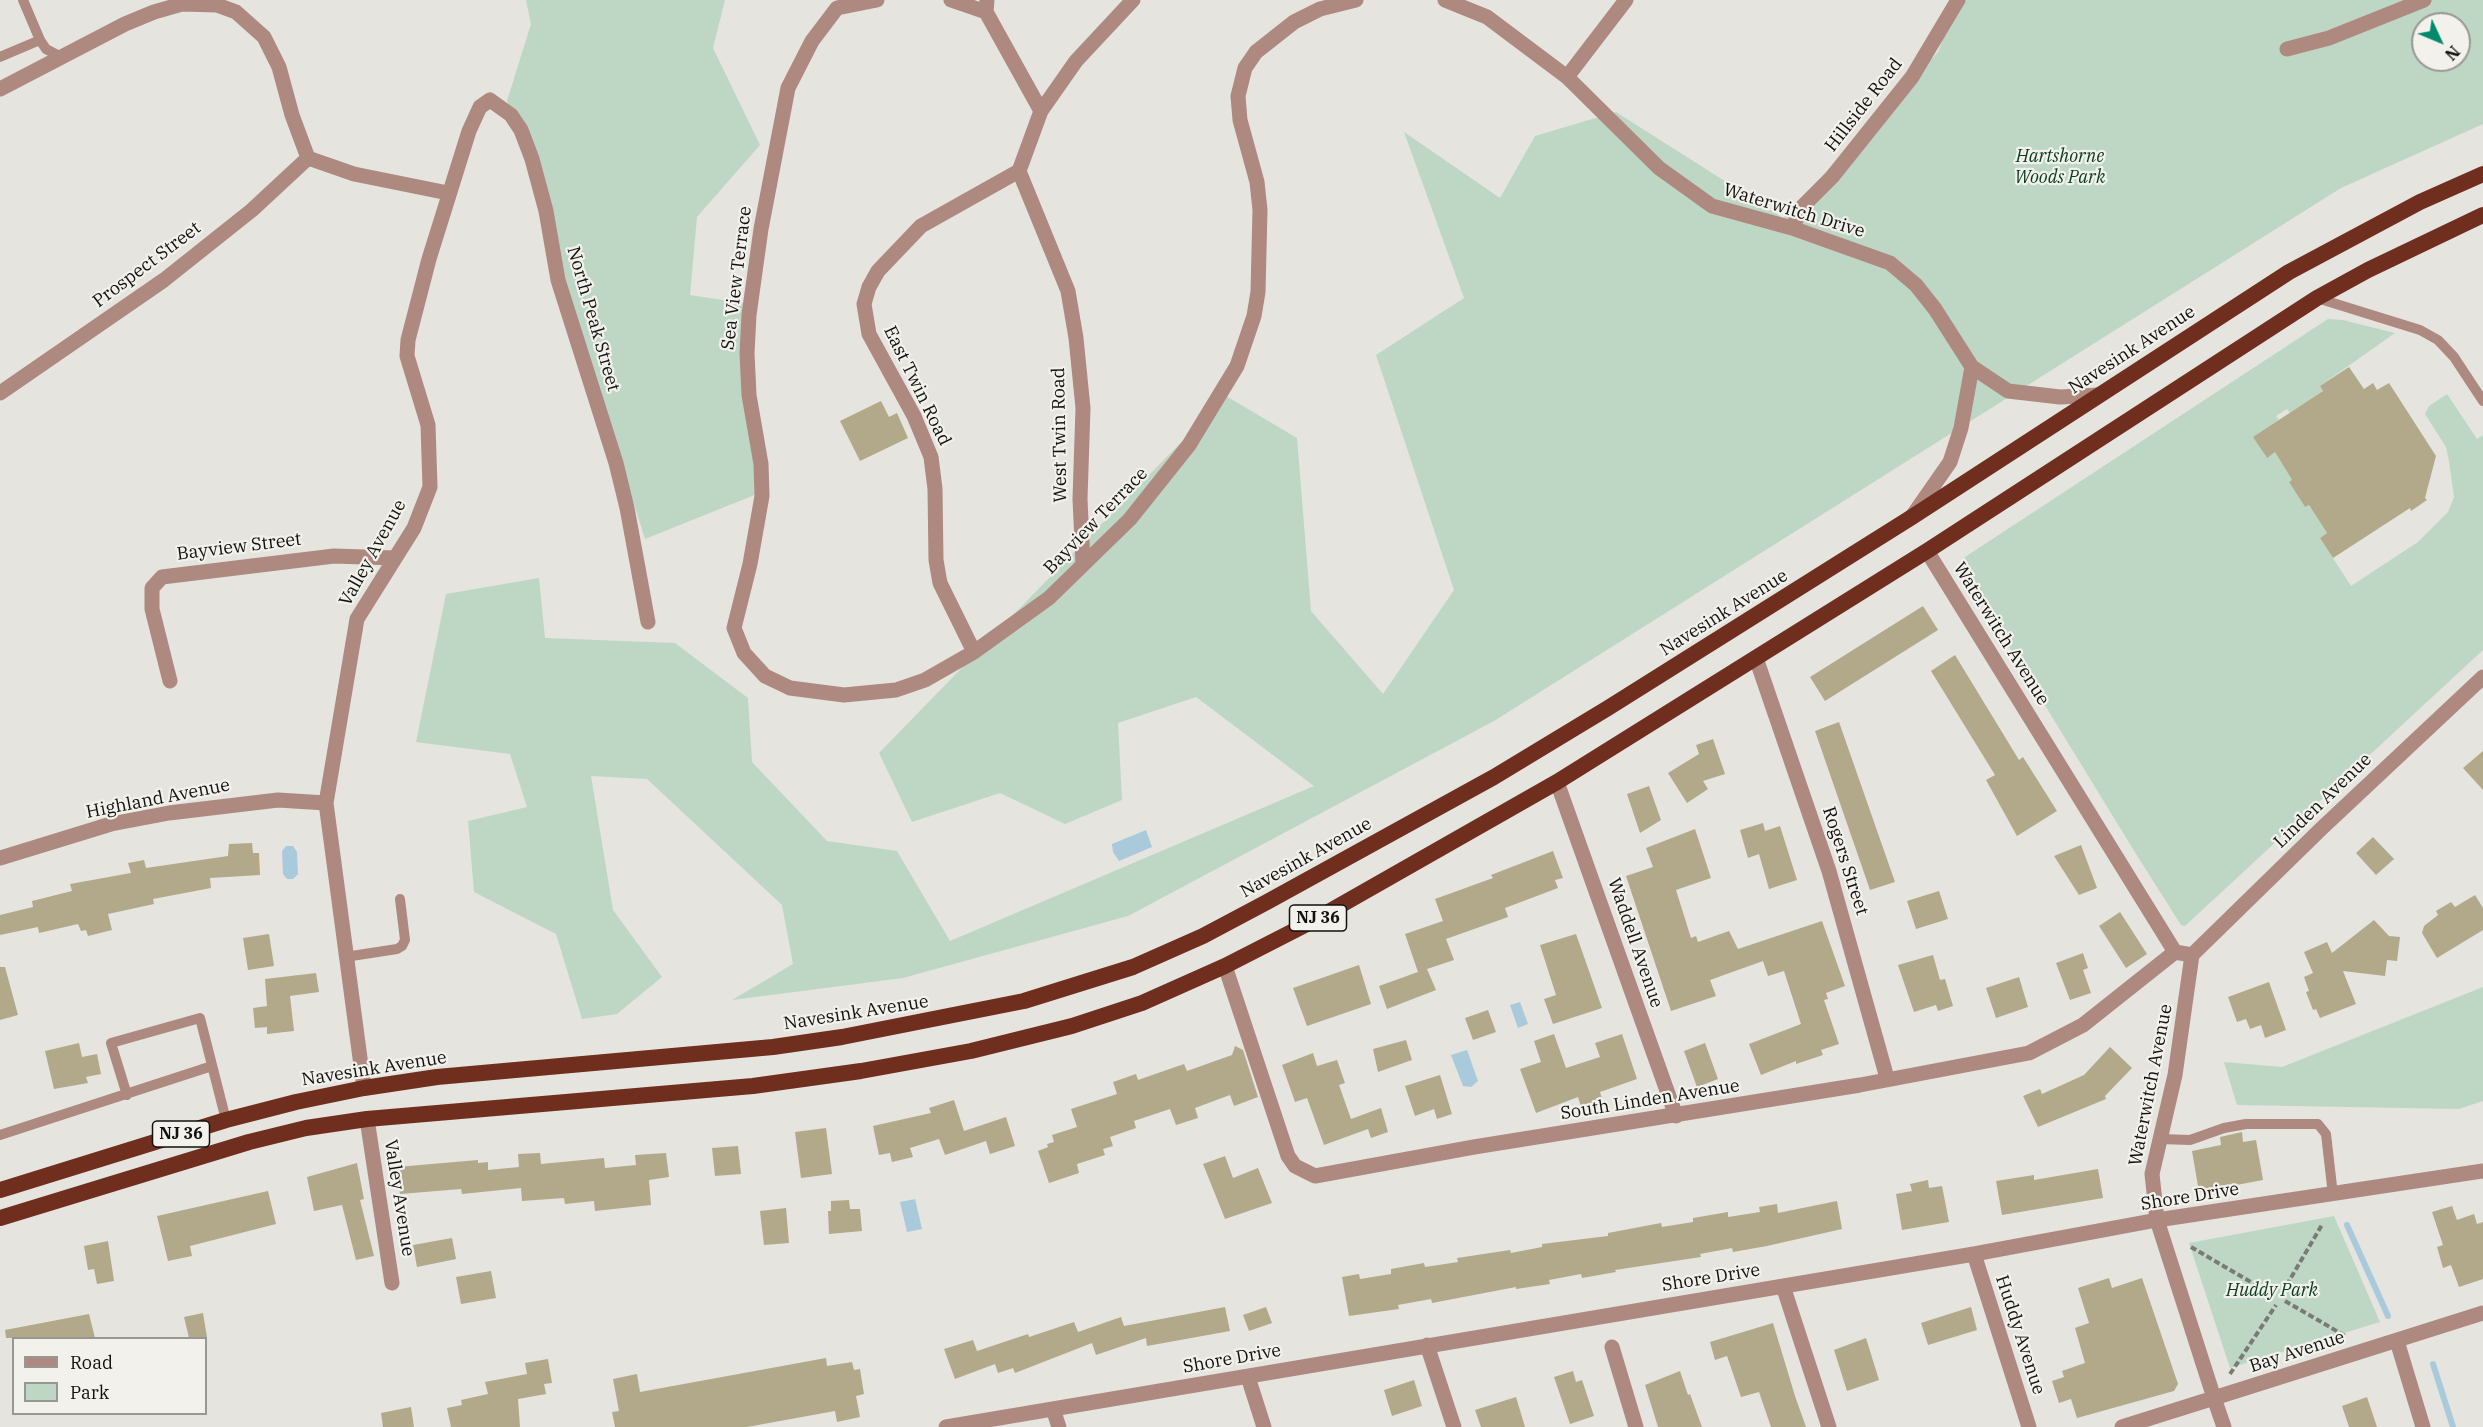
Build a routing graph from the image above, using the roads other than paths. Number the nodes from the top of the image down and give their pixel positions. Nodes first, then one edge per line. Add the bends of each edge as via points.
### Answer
1 (23, 0) edge
2 (877, 0) edge
3 (951, 0) edge
4 (1133, 0) edge
5 (1356, 0) edge
6 (1445, 0) edge
7 (1626, 0) edge
8 (1958, 0) edge
9 (2424, 0) edge
10 (836, 4) edge
11 (987, 6) edge
12 (40, 40) junction
13 (2287, 49) dead end
14 (0, 57) edge
15 (61, 57) junction
16 (1567, 77) junction
17 (0, 89) edge
18 (1041, 111) junction
19 (461, 153) joint
20 (308, 158) junction
21 (1019, 171) junction
22 (2483, 174) edge
23 (448, 193) junction
24 (2483, 215) edge
25 (1792, 228) junction
26 (2317, 298) junction
27 (1971, 367) junction
28 (0, 393) edge
29 (2099, 395) junction
30 (2483, 400) edge
31 (1912, 517) junction
32 (1927, 551) junction
33 (395, 558) junction
34 (1083, 564) junction
35 (648, 622) dead end
36 (974, 652) junction
37 (1756, 658) junction
38 (2483, 677) edge
39 (170, 681) dead end
40 (790, 688) joint
41 (1557, 782) junction
42 (326, 803) junction
43 (0, 858) edge
44 (399, 899) dead end
45 (2175, 952) junction
46 (2192, 955) junction
47 (345, 957) junction
48 (1225, 966) junction
49 (212, 1066) junction
50 (1887, 1078) junction
51 (364, 1088) junction
52 (127, 1095) junction
53 (1676, 1116) junction
54 (367, 1119) junction
55 (226, 1120) junction
56 (0, 1135) edge
57 (2160, 1139) junction
58 (2483, 1172) edge
59 (0, 1190) edge
60 (2333, 1195) junction
61 (0, 1218) edge
62 (2157, 1220) junction
63 (1974, 1254) junction
64 (392, 1283) dead end
65 (1783, 1286) junction
66 (2483, 1313) edge
67 (2397, 1341) junction
68 (1427, 1345) junction
69 (1612, 1347) dead end
70 (1248, 1377) junction
71 (2214, 1398) junction
72 (1053, 1409) junction
73 (946, 1427) edge
74 (1059, 1427) edge
75 (1264, 1427) edge
76 (1454, 1427) edge
77 (1636, 1427) edge
78 (1829, 1427) edge
79 (2029, 1427) edge
80 (2122, 1427) edge
81 (2224, 1427) edge
82 (2423, 1427) edge

1 - 12 lane
2 - 10 street, Sea View Terrace
3 - 11 street
4 - 18 street via 1076,61
5 - 34 street, Bayview Terrace via 1320,9 1300,19 1256,52 1245,68 1238,96 1240,120 1257,182 1261,233 1258,292 1243,352 1222,394 1177,462 1130,519
6 - 16 street, Waterwitch Drive via 1487,17
7 - 16 street
8 - 25 street, Hillside Road via 1912,76 1832,177 1803,207
9 - 13 street via 2358,28
10 - 40 street, Sea View Terrace via 812,41 786,94 749,315 749,395 762,496 734,628 750,662 765,676
11 - 18 street
12 - 14 lane
12 - 15 lane via 46,50
15 - 17 street
15 - 20 street via 125,24 182,4 217,5 236,12 264,37 279,67
16 - 25 street, Waterwitch Drive via 1659,168 1696,196 1712,206
18 - 21 street
19 - 23 street, Valley Avenue
19 - 35 street, North Peak Street via 480,107 490,100 505,108 521,130 546,211 558,280 616,463
20 - 23 street via 354,174
20 - 28 street, Prospect Street via 252,210 164,280
21 - 34 street, West Twin Road via 1068,291 1076,338 1083,408
21 - 36 street, East Twin Road via 921,226 878,271 864,304 869,334 914,416 931,457 940,583
22 - 29 highway, Navesink Avenue / NJ 36 via 2410,207 2289,272
23 - 33 street, Valley Avenue via 407,356 428,425 430,487 414,528
24 - 26 highway, NJ 36
25 - 27 street, Waterwitch Drive via 1890,263 1902,272 1935,309
26 - 30 lane via 2438,340
26 - 32 highway, NJ 36
27 - 29 street via 2008,391 2060,397
27 - 31 street via 1961,428 1950,462
29 - 31 highway, Navesink Avenue / NJ 36
31 - 51 highway, Navesink Avenue / NJ 36 via 1494,777 1203,936 1132,967 1024,1001 842,1037 773,1047 437,1077
32 - 37 highway, NJ 36
32 - 45 street, Waterwitch Avenue
33 - 39 street, Bayview Street via 334,556 162,577 152,588 152,609
33 - 42 street, Valley Avenue via 354,630
34 - 36 street, Bayview Terrace via 1049,598
36 - 40 street, Bayview Terrace via 925,680 896,690 844,695
37 - 41 highway, NJ 36
37 - 50 street, Rogers Street via 1829,871
38 - 46 street, Linden Avenue
41 - 48 highway, NJ 36 via 1311,922
41 - 53 street, Waddell Avenue
42 - 43 street, Highland Avenue via 278,800 169,813 111,824
42 - 47 street, Valley Avenue
44 - 47 lane via 405,940 402,946
45 - 46 street
45 - 50 street, South Linden Avenue via 2083,1025 2044,1047 1994,1061
46 - 57 street, Waterwitch Avenue via 2175,1075
47 - 51 street, Valley Avenue
48 - 53 street, South Linden Avenue via 1288,1156 1295,1166 1309,1174 1331,1174
48 - 54 highway, NJ 36 via 1142,1003 1072,1026 971,1051 861,1071 753,1086
49 - 52 lane
49 - 52 lane via 200,1018 111,1043
49 - 55 lane
50 - 53 street, South Linden Avenue
51 - 55 highway, Navesink Avenue / NJ 36
52 - 56 lane
54 - 61 highway, NJ 36 via 249,1142
54 - 64 street, Valley Avenue
55 - 59 highway, Navesink Avenue / NJ 36
57 - 60 lane via 2190,1140 2246,1124 2318,1124 2326,1134
57 - 62 street, Waterwitch Avenue via 2152,1174
58 - 60 street, Shore Drive
60 - 62 street, Shore Drive
62 - 63 street, Shore Drive
62 - 71 street, Waterwitch Avenue
63 - 65 street, Shore Drive
63 - 79 street, Huddy Avenue
65 - 68 street, Shore Drive
65 - 78 street
66 - 67 street, Bay Avenue
67 - 71 street, Bay Avenue
67 - 82 street
68 - 70 street, Shore Drive
68 - 76 street
69 - 77 street
70 - 72 street, Shore Drive
70 - 75 street
71 - 80 street, Bay Avenue
71 - 81 street, Waterwitch Avenue
72 - 73 street, Shore Drive
72 - 74 street

